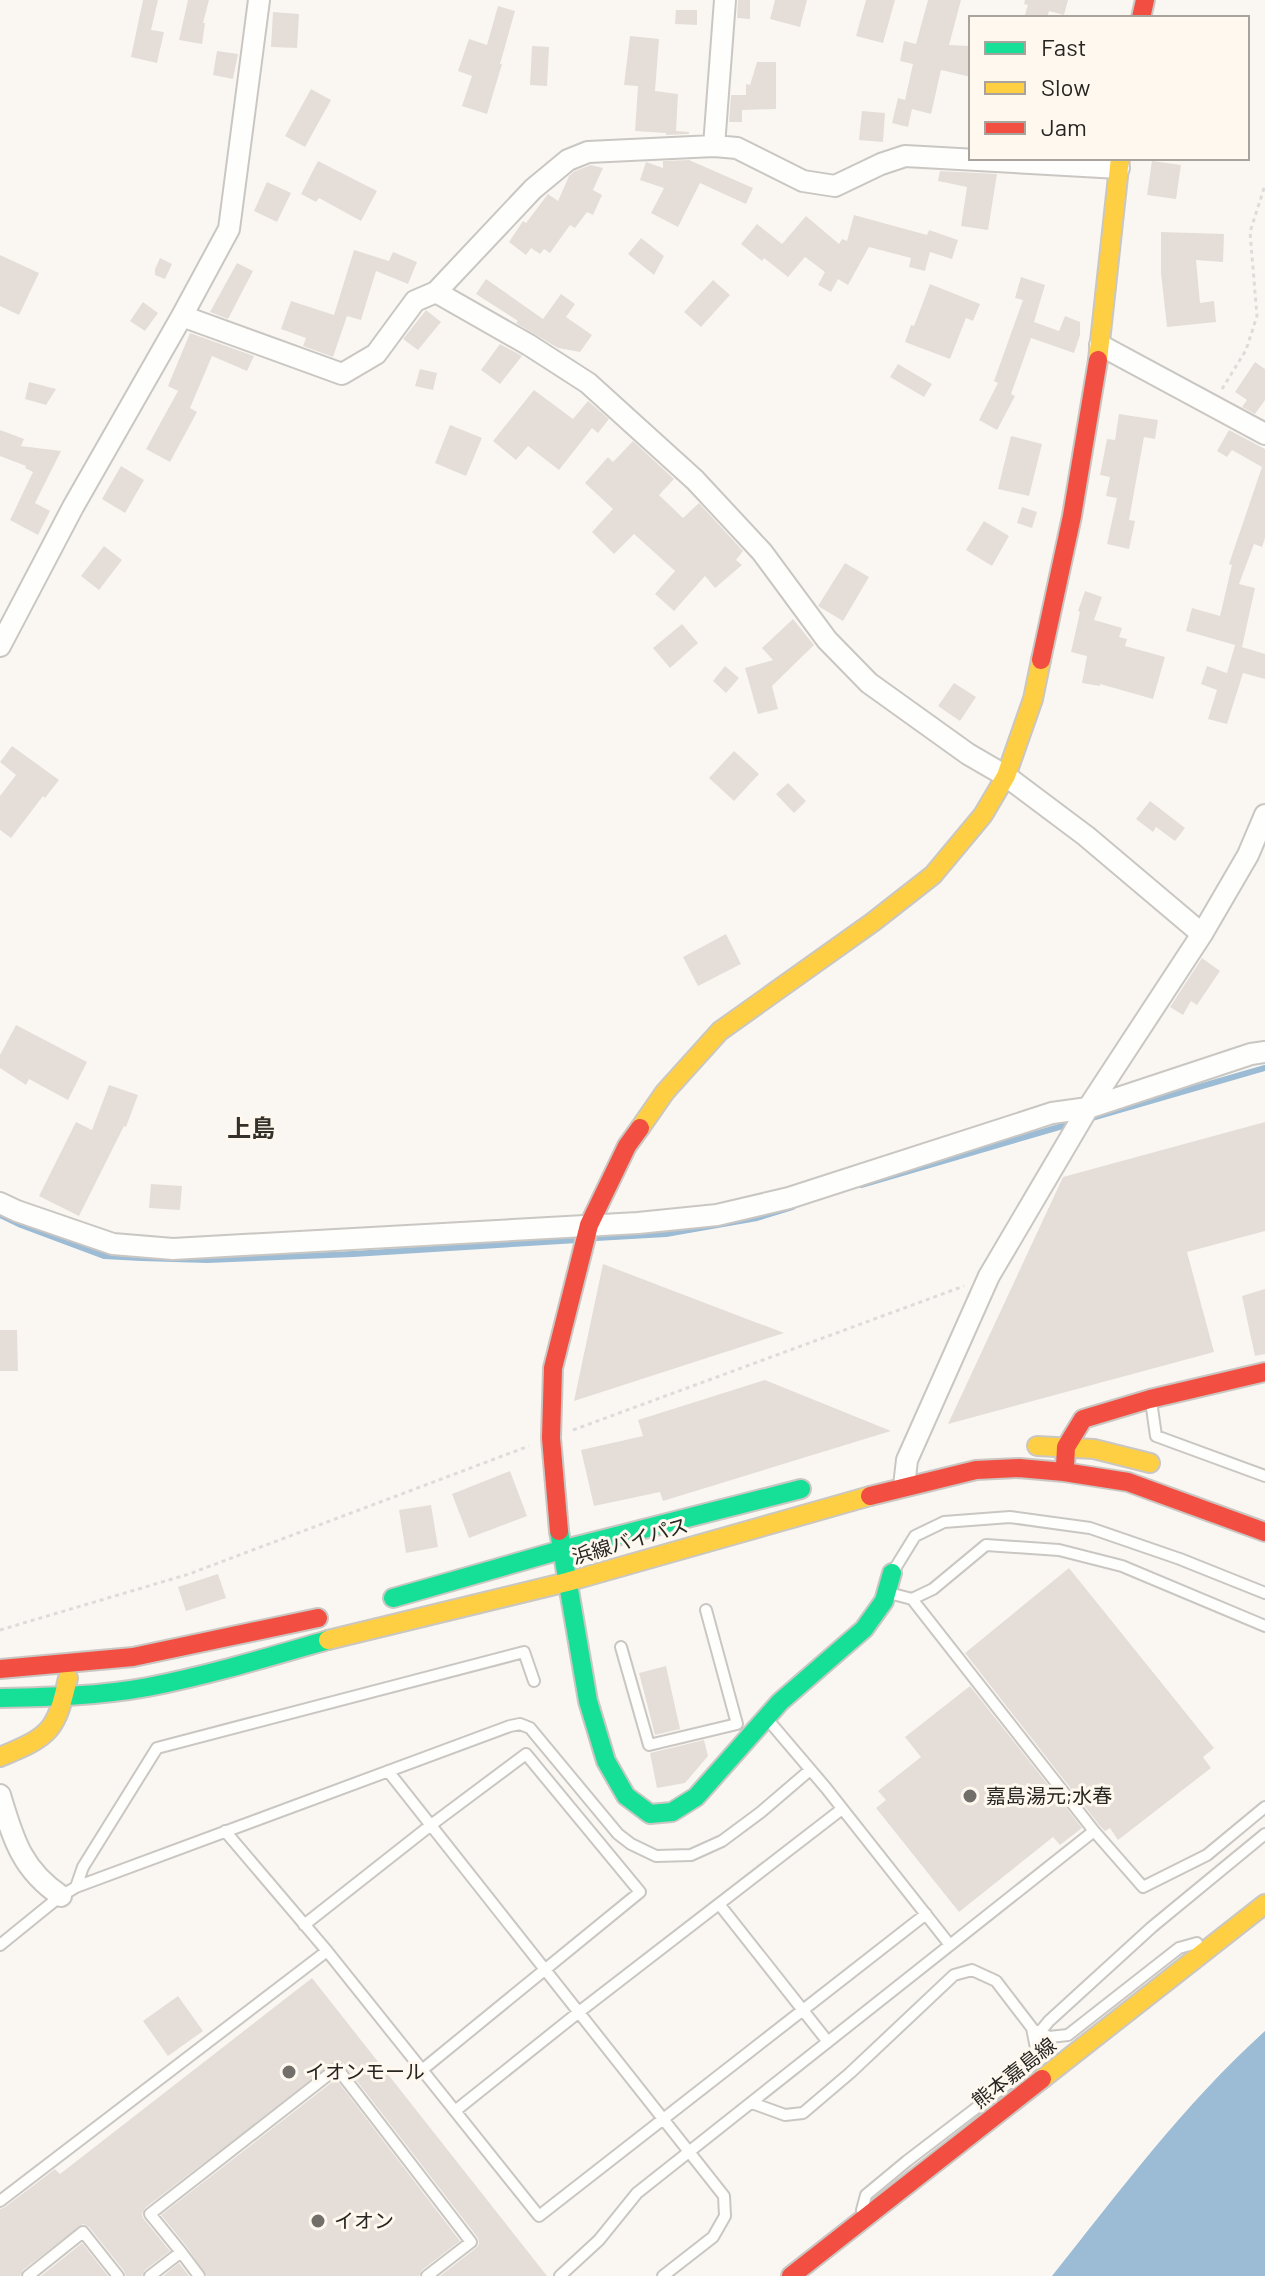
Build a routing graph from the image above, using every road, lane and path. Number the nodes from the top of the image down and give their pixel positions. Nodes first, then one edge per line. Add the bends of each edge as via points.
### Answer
1 (259, 0) edge
2 (725, 0) edge
3 (714, 146) junction
4 (969, 158) edge
5 (1027, 160) edge
6 (1119, 163) edge
7 (1265, 185) edge
8 (436, 292) junction
9 (182, 316) junction
10 (1100, 345) junction
11 (1211, 406) junction
12 (1265, 434) edge
13 (0, 646) edge
14 (1006, 776) junction
15 (1265, 815) edge
16 (1202, 934) junction
17 (1265, 1052) edge
18 (1088, 1108) junction
19 (0, 1203) edge
20 (589, 1225) junction
21 (989, 1276) junction
22 (1265, 1372) edge
23 (1150, 1399) junction
24 (551, 1438) junction
25 (1023, 1446) dead end
26 (1066, 1447) junction
27 (934, 1456) dead end
28 (907, 1460) junction
29 (884, 1467) dead end
30 (1163, 1468) dead end
31 (1064, 1472) junction
32 (1265, 1476) edge
33 (816, 1485) dead end
34 (904, 1486) junction
35 (1265, 1532) edge
36 (561, 1550) junction
37 (892, 1573) joint
38 (567, 1582) junction
39 (887, 1592) junction
40 (1265, 1593) edge
41 (912, 1599) junction
42 (369, 1604) dead end
43 (706, 1610) dead end
44 (340, 1612) dead end
45 (1265, 1626) edge
46 (0, 1630) edge
47 (621, 1647) dead end
48 (71, 1664) junction
49 (0, 1669) edge
50 (534, 1681) dead end
51 (64, 1697) junction
52 (0, 1698) edge
53 (765, 1717) junction
54 (744, 1729) junction
55 (0, 1757) edge
56 (810, 1770) junction
57 (388, 1771) junction
58 (0, 1795) edge
59 (1265, 1807) edge
60 (842, 1809) junction
61 (431, 1825) junction
62 (225, 1831) junction
63 (1094, 1831) junction
64 (1265, 1834) edge
65 (68, 1892) junction
66 (719, 1904) junction
67 (1265, 1904) edge
68 (926, 1914) junction
69 (304, 1925) junction
70 (1227, 1933) junction
71 (0, 1945) edge
72 (950, 1945) junction
73 (327, 1951) junction
74 (546, 1970) junction
75 (803, 2009) junction
76 (579, 2012) junction
77 (1036, 2030) junction
78 (828, 2042) junction
79 (422, 2070) junction
80 (752, 2103) junction
81 (455, 2111) junction
82 (664, 2119) junction
83 (690, 2152) junction
84 (0, 2201) edge
85 (859, 2222) junction
86 (181, 2252) junction
87 (28, 2276) edge
88 (118, 2276) edge
89 (150, 2276) edge
90 (199, 2276) edge
91 (427, 2276) edge
92 (560, 2276) edge
93 (663, 2276) edge
94 (791, 2276) edge

1 - 9 street via 229,229
2 - 3 street
3 - 4 street via 737,148 803,181 835,186 905,156
3 - 8 street via 588,152 568,160 533,189
5 - 6 street
6 - 10 main road
7 - 11 path via 1250,232 1257,316 1246,350
8 - 9 street via 415,301 376,354 342,374
8 - 14 street via 588,383 695,480 762,552 827,640 869,683
9 - 13 street
10 - 11 street
10 - 14 main road via 1050,624 1033,699
11 - 12 street
14 - 16 street
14 - 20 main road via 983,815 933,875 720,1031 665,1092 627,1146
15 - 16 street
16 - 18 street
17 - 18 street
18 - 20 street via 1052,1113 789,1198 717,1215
18 - 21 street
19 - 20 street via 113,1244 173,1249
20 - 24 main road via 553,1368
21 - 24 path
21 - 28 street
22 - 23 main road
23 - 26 main road via 1083,1419
23 - 32 lane via 1156,1436
24 - 36 main road
24 - 46 path via 189,1574
25 - 26 main road
26 - 30 main road
26 - 31 main road
27 - 28 main road
28 - 29 main road
28 - 34 street
31 - 34 main road, 浜線バイパス via 976,1470
31 - 35 main road, 浜線バイパス via 1128,1482
33 - 36 main road, 浜線バイパス
34 - 38 main road, 浜線バイパス
36 - 38 main road
36 - 42 main road, 浜線バイパス
37 - 39 main road
37 - 40 lane via 915,1536 944,1522 1010,1517 1090,1528
38 - 51 main road, 浜線バイパス via 147,1687
38 - 54 main road via 588,1701 606,1761 626,1796 650,1814 672,1812 696,1797
39 - 41 lane
39 - 53 main road via 864,1629
41 - 45 lane via 933,1589 986,1545 1059,1550 1122,1566
41 - 63 lane
43 - 54 lane
44 - 48 main road via 133,1657
47 - 54 lane via 649,1745
48 - 49 main road
48 - 51 main road
50 - 65 lane via 524,1652 157,1748
51 - 52 main road, 浜線バイパス
51 - 55 main road via 47,1736
53 - 54 main road
53 - 56 lane
56 - 57 lane via 722,1841 691,1855 656,1856 618,1834 530,1728 520,1724
56 - 60 lane
57 - 61 lane
57 - 62 lane
58 - 65 street via 28,1867
59 - 63 lane via 1207,1855 1143,1887
60 - 66 lane
60 - 68 lane
61 - 69 lane
61 - 74 lane
61 - 74 lane via 526,1754 640,1892
62 - 65 lane
62 - 69 lane
63 - 72 lane
64 - 77 lane
65 - 71 lane
66 - 75 lane
66 - 76 lane
67 - 70 main road, 熊本嘉島線
68 - 72 lane
68 - 75 lane
69 - 73 lane
70 - 77 lane via 1179,1948 1068,2035 1049,2037
70 - 85 main road, 熊本嘉島線
72 - 78 lane
73 - 79 lane
73 - 84 lane
74 - 76 lane
74 - 79 lane
75 - 78 lane
75 - 82 lane
76 - 81 lane
76 - 82 lane
77 - 80 lane via 996,1981 972,1970 954,1975 803,2113 785,2115
77 - 85 lane via 1031,2066 866,2195
78 - 80 lane
79 - 81 lane
80 - 83 lane
81 - 82 lane via 539,2216
82 - 83 lane
83 - 92 lane via 637,2193 599,2240
83 - 93 lane via 724,2196 725,2216 713,2237
85 - 94 main road, 熊本嘉島線
86 - 89 lane
86 - 90 lane
86 - 91 lane via 150,2214 337,2068 471,2242
87 - 88 lane via 83,2232

